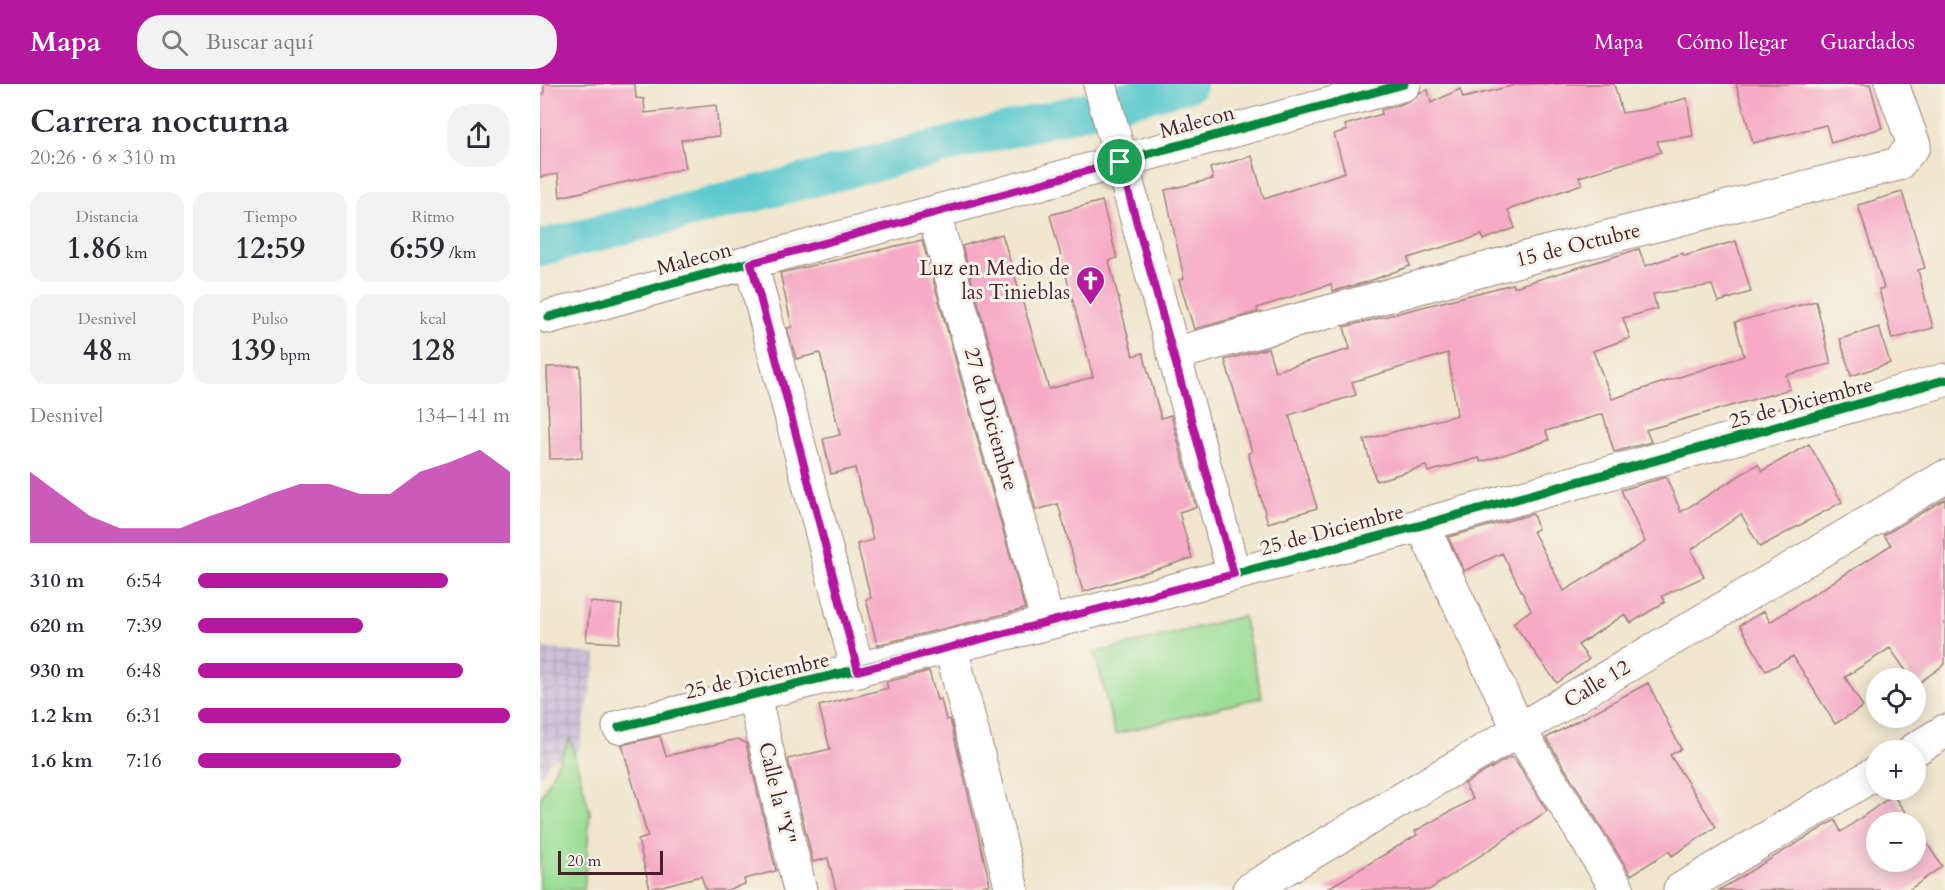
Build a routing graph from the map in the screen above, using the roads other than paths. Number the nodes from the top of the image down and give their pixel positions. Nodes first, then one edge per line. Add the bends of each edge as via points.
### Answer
1 (1100, 84) edge
2 (1404, 84) edge
3 (1892, 84) edge
4 (1116, 149) junction
5 (934, 214) junction
6 (751, 263) junction
7 (549, 317) dead end
8 (1174, 354) junction
9 (1945, 380) edge
10 (1945, 477) edge
11 (1422, 525) junction
12 (1234, 574) junction
13 (1048, 623) junction
14 (951, 648) junction
15 (858, 671) junction
16 (754, 696) junction
17 (619, 727) dead end
18 (1519, 730) junction
19 (1945, 731) edge
20 (1926, 743) edge
21 (1866, 778) edge
22 (800, 890) edge
23 (1012, 890) edge
24 (1249, 890) edge
25 (1618, 890) edge
26 (1680, 890) edge

1 - 4 street
2 - 4 street, Malecon
3 - 8 street, 15 de Octubre via 1914,146 1898,164 1541,254
4 - 5 street, Malecon
4 - 8 street
5 - 6 street, Malecon
5 - 13 street, 27 de Diciembre
6 - 7 street, Malecon
6 - 15 street
8 - 12 street
9 - 11 street, 25 de Diciembre
10 - 18 street, Calle 12
11 - 12 street, 25 de Diciembre
11 - 18 street
12 - 13 street, 25 de Diciembre
13 - 14 street, 25 de Diciembre
14 - 15 street, 25 de Diciembre
14 - 23 street
15 - 16 street, 25 de Diciembre
16 - 17 street, 25 de Diciembre
16 - 22 street, Calle la "Y"
18 - 24 street, Calle 12
18 - 25 street
19 - 20 street
21 - 26 street

